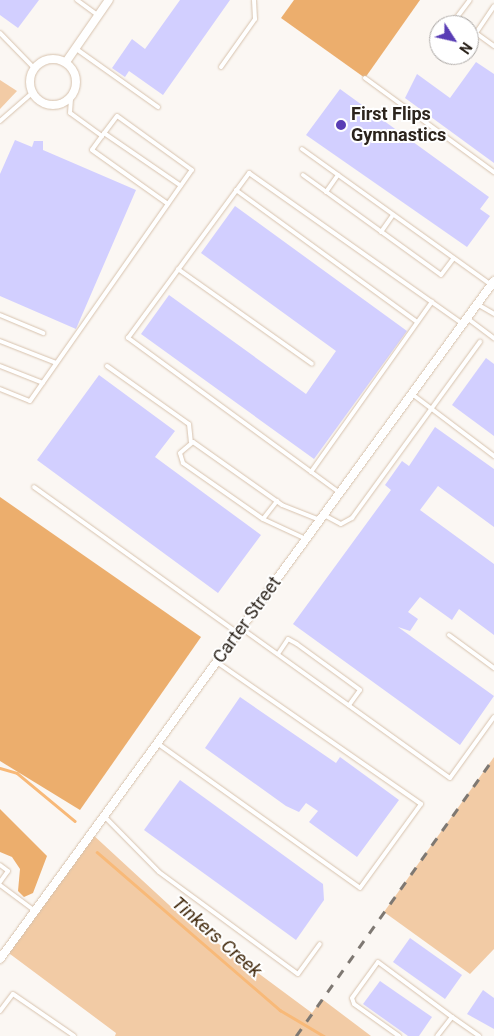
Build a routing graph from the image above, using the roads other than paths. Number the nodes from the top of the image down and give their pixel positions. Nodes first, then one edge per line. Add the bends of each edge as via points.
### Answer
1 (77, 0) edge
2 (109, 0) edge
3 (254, 0) edge
4 (470, 0) edge
5 (494, 6) edge
6 (98, 15) junction
7 (459, 15) edge
8 (479, 28) edge
9 (0, 33) edge
10 (479, 35) edge
11 (494, 45) edge
12 (75, 48) junction
13 (66, 62) junction
14 (221, 67) dead end
15 (34, 68) junction
16 (365, 78) dead end
17 (32, 93) junction
18 (70, 98) junction
19 (158, 108) dead end
20 (0, 121) edge
21 (103, 135) junction
22 (302, 149) dead end
23 (494, 172) edge
24 (303, 175) dead end
25 (338, 175) junction
26 (181, 186) junction
27 (236, 190) junction
28 (326, 192) junction
29 (168, 204) junction
30 (393, 215) junction
31 (381, 232) junction
32 (454, 258) junction
33 (178, 268) junction
34 (493, 283) edge
35 (432, 302) junction
36 (477, 304) junction
37 (494, 314) edge
38 (0, 315) edge
39 (465, 321) junction
40 (417, 322) junction
41 (44, 333) dead end
42 (494, 338) edge
43 (0, 340) edge
44 (480, 342) dead end
45 (56, 363) junction
46 (312, 364) dead end
47 (0, 366) edge
48 (108, 366) dead end
49 (43, 383) junction
50 (0, 388) edge
51 (412, 394) junction
52 (432, 409) junction
53 (191, 442) junction
54 (494, 456) edge
55 (311, 472) junction
56 (34, 487) dead end
57 (340, 493) junction
58 (277, 501) junction
59 (322, 517) junction
60 (263, 518) junction
61 (306, 539) junction
62 (239, 630) junction
63 (449, 635) dead end
64 (278, 654) junction
65 (217, 662) junction
66 (494, 668) edge
67 (349, 705) junction
68 (494, 717) edge
69 (157, 743) junction
70 (104, 816) junction
71 (0, 865) edge
72 (0, 884) edge
73 (35, 911) junction
74 (320, 944) dead end
75 (0, 959) edge
76 (0, 1011) edge
77 (452, 1017) junction
78 (74, 1036) edge
79 (399, 1036) edge
80 (438, 1036) edge
81 (479, 1036) edge

1 - 6 lane
2 - 6 street
3 - 14 lane via 255,18
4 - 7 lane
5 - 8 lane
6 - 12 street
9 - 15 lane
10 - 11 lane
12 - 13 street
12 - 19 lane
13 - 15 street via 45,60
13 - 18 street via 76,83
15 - 17 street via 29,83
16 - 23 lane
17 - 18 street via 49,105
17 - 20 lane
18 - 21 lane via 70,114
21 - 26 lane
21 - 26 lane via 116,116 192,170
21 - 29 lane via 92,150
22 - 25 lane
24 - 28 lane
25 - 28 lane
25 - 30 lane
26 - 29 lane
27 - 33 lane
27 - 35 lane via 248,173
27 - 40 lane
28 - 31 lane
29 - 45 lane
30 - 31 lane
30 - 32 lane
31 - 32 lane via 441,275
32 - 34 lane
33 - 46 lane
33 - 55 lane via 128,338
34 - 36 street, Carter Street
35 - 39 lane
35 - 40 lane
36 - 37 lane
36 - 39 street, Carter Street
38 - 41 lane
39 - 42 lane
39 - 51 street, Carter Street
40 - 55 lane
43 - 45 lane
44 - 52 lane
45 - 49 lane
47 - 49 lane
48 - 53 lane via 189,424
49 - 50 lane via 30,401
51 - 52 lane
51 - 57 street, Carter Street
52 - 54 lane
52 - 59 lane via 352,518 341,524
53 - 58 lane
53 - 60 lane via 180,453 180,459
55 - 57 lane
56 - 62 lane
57 - 59 street, Carter Street
58 - 59 lane
58 - 60 lane
59 - 61 street, Carter Street
60 - 61 lane
61 - 62 street, Carter Street
62 - 64 lane
62 - 65 street, Carter Street
63 - 66 lane
64 - 67 lane
64 - 67 lane via 288,640 298,644 360,690
65 - 69 street, Carter Street
65 - 69 lane via 420,804 360,888
67 - 68 lane via 450,778
69 - 70 street, Carter Street
70 - 73 street, Carter Street
70 - 74 lane via 159,872 298,974
71 - 72 lane via 8,871
72 - 73 lane
73 - 75 street, Carter Street
76 - 78 lane via 14,994
77 - 79 lane via 378,962 352,998 354,1004
77 - 80 lane
77 - 81 lane

